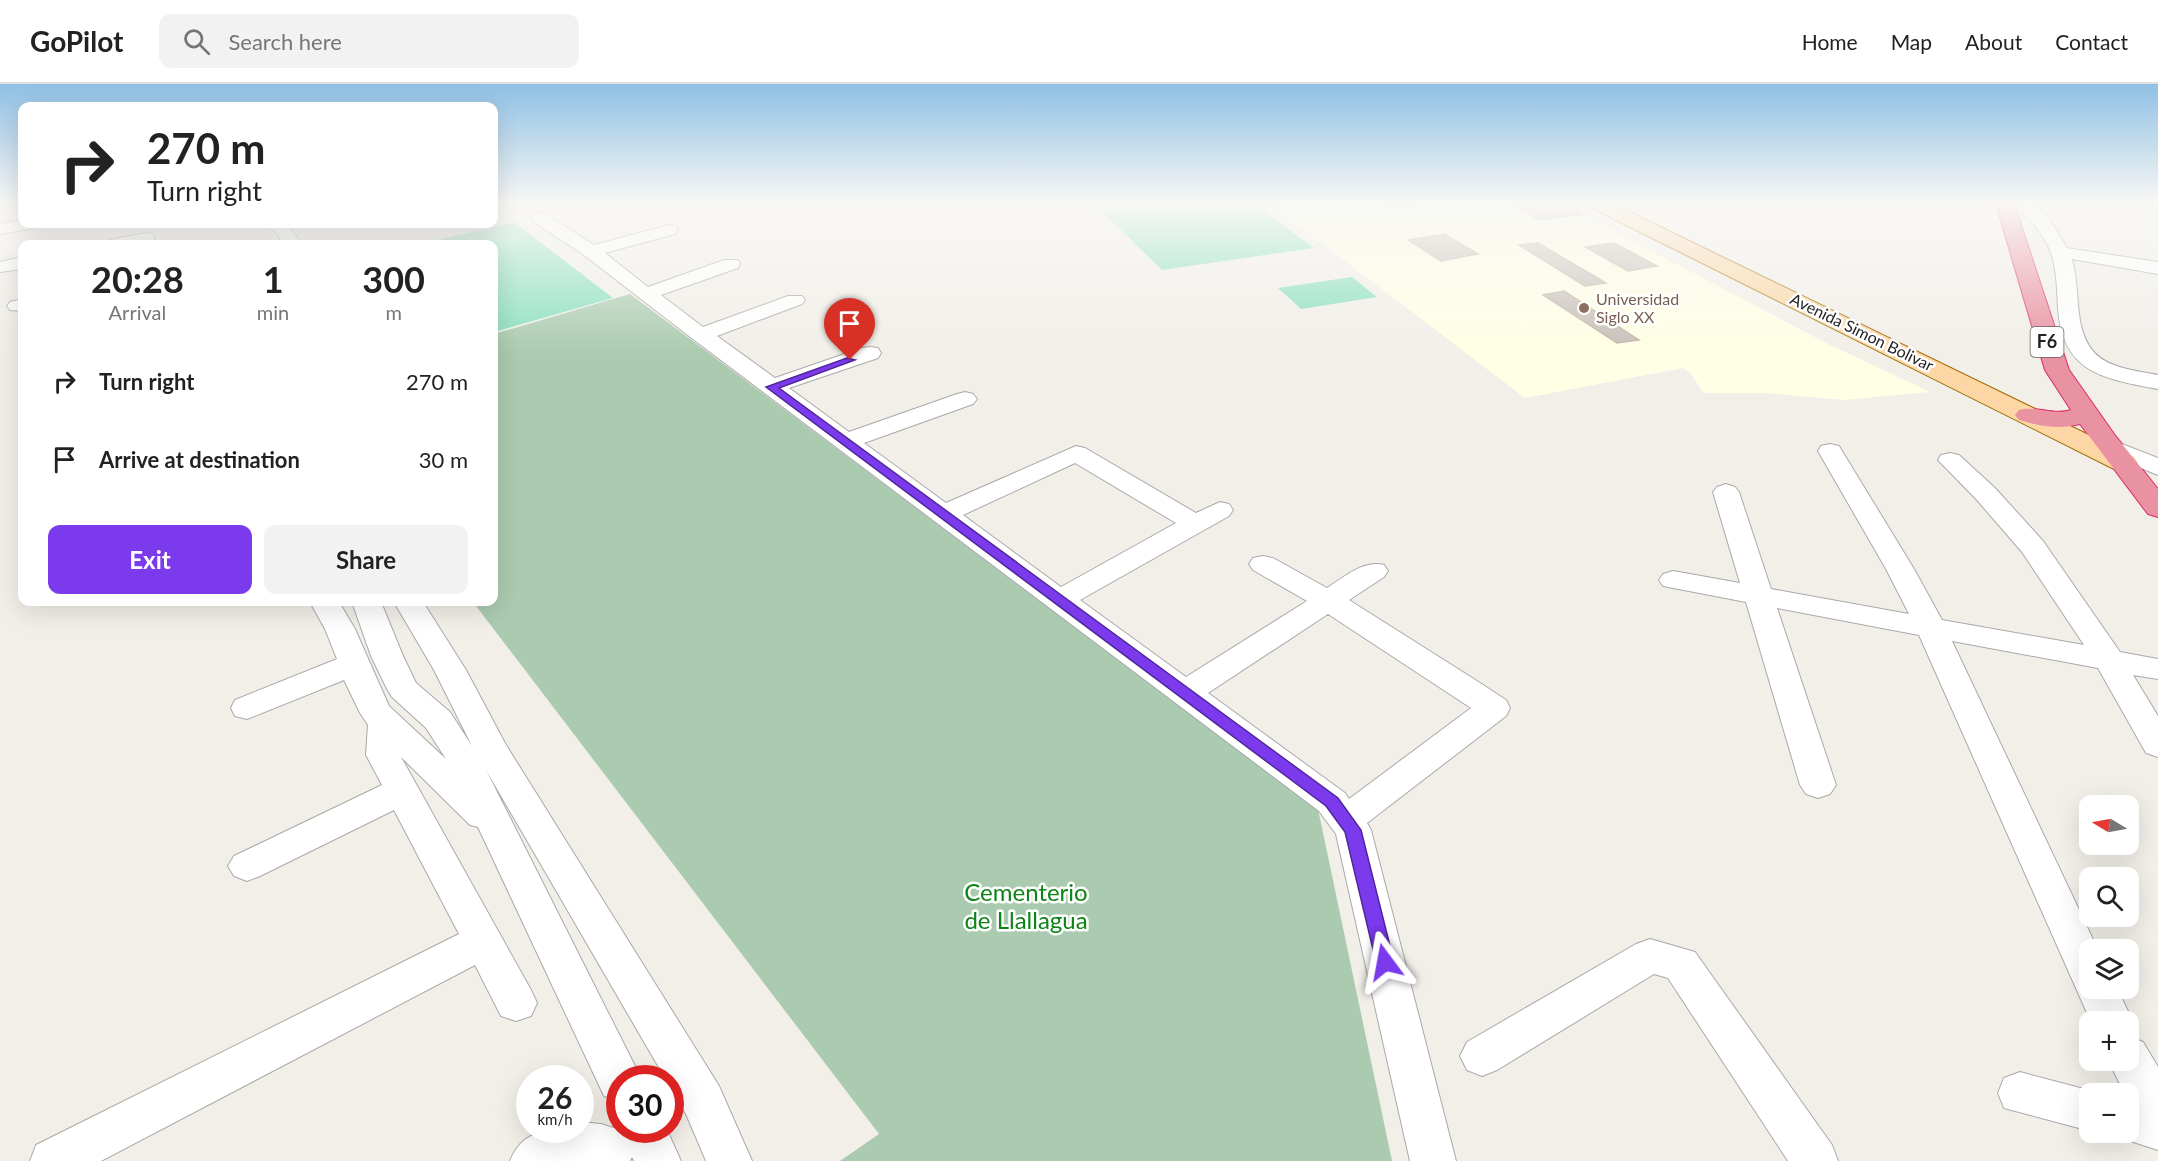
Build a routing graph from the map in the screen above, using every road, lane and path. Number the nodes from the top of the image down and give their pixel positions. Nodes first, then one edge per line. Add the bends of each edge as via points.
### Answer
1 (595, 254) edge
2 (1701, 254) edge
3 (2021, 254) edge
4 (2061, 254) edge
5 (2075, 254) edge
6 (18, 264) edge
7 (731, 264) dead end
8 (1, 267) edge
9 (2158, 268) edge
10 (646, 294) junction
11 (795, 300) dead end
12 (700, 335) junction
13 (870, 353) dead end
14 (2158, 382) edge
15 (771, 387) junction
16 (964, 399) dead end
17 (2084, 413) junction
18 (2028, 415) junction
19 (845, 442) junction
20 (1830, 451) dead end
21 (2116, 455) junction
22 (1950, 460) dead end
23 (2158, 467) edge
24 (1726, 492) dead end
25 (2158, 508) edge
26 (943, 514) junction
27 (1263, 564) dead end
28 (1374, 571) dead end
29 (1673, 580) dead end
30 (1758, 595) junction
31 (1059, 600) junction
32 (1329, 600) junction
33 (327, 606) edge
34 (368, 606) edge
35 (410, 606) edge
36 (1930, 626) junction
37 (2108, 658) junction
38 (354, 664) junction
39 (2158, 669) edge
40 (1185, 693) junction
41 (247, 708) dead end
42 (385, 721) junction
43 (2158, 745) edge
44 (1818, 785) dead end
45 (402, 791) junction
46 (1346, 820) junction
47 (498, 829) junction
48 (247, 866) dead end
49 (483, 941) junction
50 (2079, 951) edge
51 (516, 1003) dead end
52 (1482, 1056) dead end
53 (612, 1065) edge
54 (2136, 1071) edge
55 (2020, 1092) dead end
56 (2079, 1107) edge
57 (2158, 1109) edge
58 (2139, 1123) edge
59 (2158, 1128) edge
60 (606, 1141) edge
61 (633, 1143) edge
62 (57, 1160) edge
63 (533, 1161) edge
64 (658, 1161) edge
65 (729, 1161) edge
66 (1433, 1161) edge
67 (1815, 1161) edge

1 - 10 street
2 - 18 main road, Avenida Simon Bolivar
3 - 17 highway, F6 via 2057,370
4 - 14 street via 2072,338 2079,352 2093,364
5 - 9 street
6 - 8 street
7 - 10 street
10 - 12 street
11 - 12 street
12 - 15 street
13 - 15 street
15 - 19 street
16 - 19 street
17 - 18 highway via 2061,420
17 - 21 highway, F6
18 - 21 main road, Avenida Simon Bolivar
19 - 26 street
20 - 36 street
21 - 23 street
21 - 25 highway, F6
22 - 37 street via 2033,547
24 - 30 street
26 - 31 street
26 - 31 street via 1076,453 1208,517
27 - 32 street
28 - 32 street
29 - 30 street
30 - 36 street
30 - 44 street
31 - 40 street
32 - 40 street
32 - 46 street via 1494,708
33 - 38 street via 346,639
34 - 47 street via 403,689 438,720 464,760
35 - 65 street via 703,1101
36 - 37 street
36 - 50 street
37 - 39 street
37 - 43 street
38 - 41 street
38 - 42 street via 364,692
40 - 46 street via 1332,802
42 - 45 street via 383,755
42 - 47 street
45 - 48 street
45 - 49 street
46 - 66 street via 1353,830
47 - 53 street
49 - 51 street
49 - 62 street
52 - 67 street via 1650,956 1681,964
54 - 57 street
55 - 56 street
58 - 59 street
60 - 63 street via 548,1151
61 - 64 street

